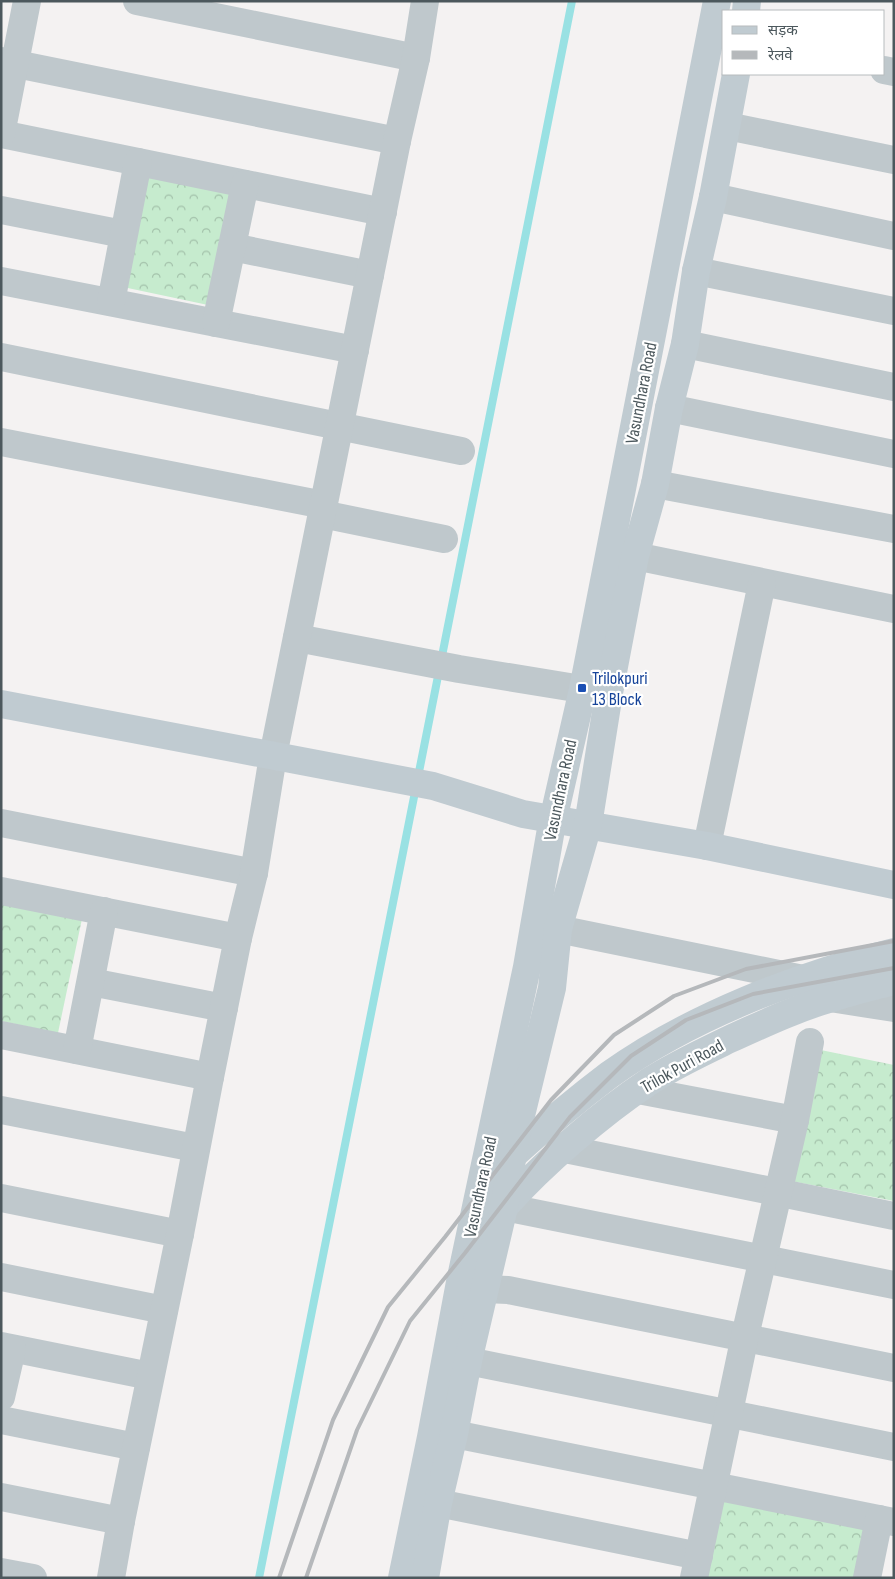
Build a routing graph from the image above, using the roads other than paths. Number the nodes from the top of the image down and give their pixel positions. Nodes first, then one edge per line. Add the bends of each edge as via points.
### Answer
1 (27, 1) edge
2 (136, 1) edge
3 (425, 1) edge
4 (717, 1) edge
5 (416, 58) junction
6 (8, 62) edge
7 (736, 75) edge
8 (726, 126) junction
9 (1, 134) edge
10 (397, 141) junction
11 (894, 160) edge
12 (138, 162) junction
13 (245, 184) junction
14 (713, 196) junction
15 (1, 210) edge
16 (383, 212) junction
17 (123, 234) junction
18 (894, 236) edge
19 (232, 246) junction
20 (696, 271) junction
21 (370, 275) junction
22 (1, 281) edge
23 (111, 302) junction
24 (894, 312) edge
25 (216, 323) junction
26 (685, 344) junction
27 (355, 350) junction
28 (1, 357) edge
29 (894, 387) edge
30 (669, 408) junction
31 (340, 427) junction
32 (1, 442) edge
33 (460, 451) dead end
34 (894, 454) edge
35 (655, 484) junction
36 (323, 510) junction
37 (894, 529) edge
38 (444, 539) dead end
39 (635, 556) junction
40 (762, 583) junction
41 (894, 609) edge
42 (297, 638) junction
43 (583, 689) junction
44 (610, 694) junction
45 (1, 704) edge
46 (273, 756) junction
47 (553, 819) junction
48 (1, 823) edge
49 (588, 825) junction
50 (707, 846) junction
51 (254, 873) junction
52 (894, 885) edge
53 (1, 891) edge
54 (104, 912) junction
55 (558, 929) junction
56 (238, 938) junction
57 (894, 952) edge
58 (803, 979) junction
59 (894, 981) edge
60 (91, 982) junction
61 (830, 998) junction
62 (224, 1008) junction
63 (894, 1008) edge
64 (1, 1035) edge
65 (810, 1042) dead end
66 (77, 1050) junction
67 (210, 1077) junction
68 (638, 1090) junction
69 (1, 1110) edge
70 (795, 1120) junction
71 (195, 1148) junction
72 (510, 1149) junction
73 (556, 1157) junction
74 (777, 1193) junction
75 (1, 1198) edge
76 (504, 1207) junction
77 (894, 1216) edge
78 (180, 1234) junction
79 (763, 1260) junction
80 (1, 1278) edge
81 (894, 1285) edge
82 (484, 1289) junction
83 (164, 1310) junction
84 (745, 1336) junction
85 (7, 1347) edge
86 (468, 1361) junction
87 (894, 1368) edge
88 (150, 1376) junction
89 (1, 1397) edge
90 (729, 1415) junction
91 (1, 1420) edge
92 (454, 1434) junction
93 (136, 1447) junction
94 (894, 1447) edge
95 (714, 1486) junction
96 (1, 1497) edge
97 (438, 1503) junction
98 (886, 1520) edge
99 (121, 1521) junction
100 (696, 1567) edge
101 (1, 1572) edge
102 (422, 1577) edge
103 (33, 1578) edge
104 (111, 1578) edge
105 (867, 1578) edge

1 - 6 street
2 - 5 street
3 - 5 street
4 - 43 street, Vasundhara Road
5 - 10 street
6 - 9 street
6 - 10 street
7 - 8 street, Vasundhara Road
8 - 11 street
8 - 14 street, Vasundhara Road
9 - 12 street
10 - 16 street
12 - 13 street
12 - 17 street
13 - 16 street
13 - 19 street
14 - 18 street
14 - 20 street, Vasundhara Road
15 - 17 street
16 - 21 street
17 - 23 street
19 - 21 street
19 - 25 street
20 - 24 street
20 - 26 street, Vasundhara Road
21 - 27 street
22 - 23 street
23 - 25 street
25 - 27 street
26 - 29 street
26 - 30 street, Vasundhara Road
27 - 31 street
28 - 31 street
30 - 34 street
30 - 35 street, Vasundhara Road
31 - 33 street
31 - 36 street
32 - 36 street
35 - 37 street
35 - 39 street, Vasundhara Road
36 - 38 street
36 - 42 street
39 - 40 street
39 - 44 street, Vasundhara Road
40 - 41 street
40 - 50 street
42 - 43 street
42 - 46 street
43 - 44 street
43 - 47 street, Vasundhara Road
44 - 49 street, Vasundhara Road
45 - 46 street
46 - 47 street via 433,786 523,814
46 - 51 street
47 - 49 street
47 - 72 street, Vasundhara Road via 527,967
48 - 51 street
49 - 50 street
49 - 55 street, Vasundhara Road
50 - 52 street
51 - 56 street
53 - 54 street
54 - 56 street
54 - 60 street
55 - 58 street, Trilok Puri Road
55 - 72 street, Vasundhara Road via 552,988
56 - 62 street
57 - 58 street, Trilok Puri Road
58 - 61 street
58 - 72 street, Trilok Puri Road via 714,1015 667,1039 610,1075
59 - 61 street, Trilok Puri Road
60 - 62 street
60 - 66 street
61 - 63 street
61 - 68 street, Trilok Puri Road via 700,1053
62 - 67 street
64 - 66 street
65 - 70 street
66 - 67 street
67 - 71 street
68 - 70 street
68 - 73 street, Trilok Puri Road
69 - 71 street
70 - 74 street
71 - 78 street
72 - 73 street
72 - 76 street, Vasundhara Road
72 - 102 street, Vasundhara Road via 460,1282 433,1427
73 - 74 street
73 - 76 street, Trilok Puri Road
74 - 77 street
74 - 79 street
75 - 78 street
76 - 79 street
76 - 82 street, Vasundhara Road
78 - 83 street
79 - 81 street
79 - 84 street
80 - 83 street
82 - 84 street via 508,1290
82 - 86 street, Vasundhara Road
83 - 88 street
84 - 87 street
84 - 90 street
85 - 88 street
85 - 89 street
86 - 90 street
86 - 92 street, Vasundhara Road
88 - 93 street
90 - 94 street
90 - 95 street
91 - 93 street
92 - 95 street
92 - 97 street, Vasundhara Road
93 - 99 street
95 - 98 street
95 - 100 street
96 - 99 street
97 - 100 street
97 - 102 street, Vasundhara Road
98 - 105 street
99 - 104 street
101 - 103 street

